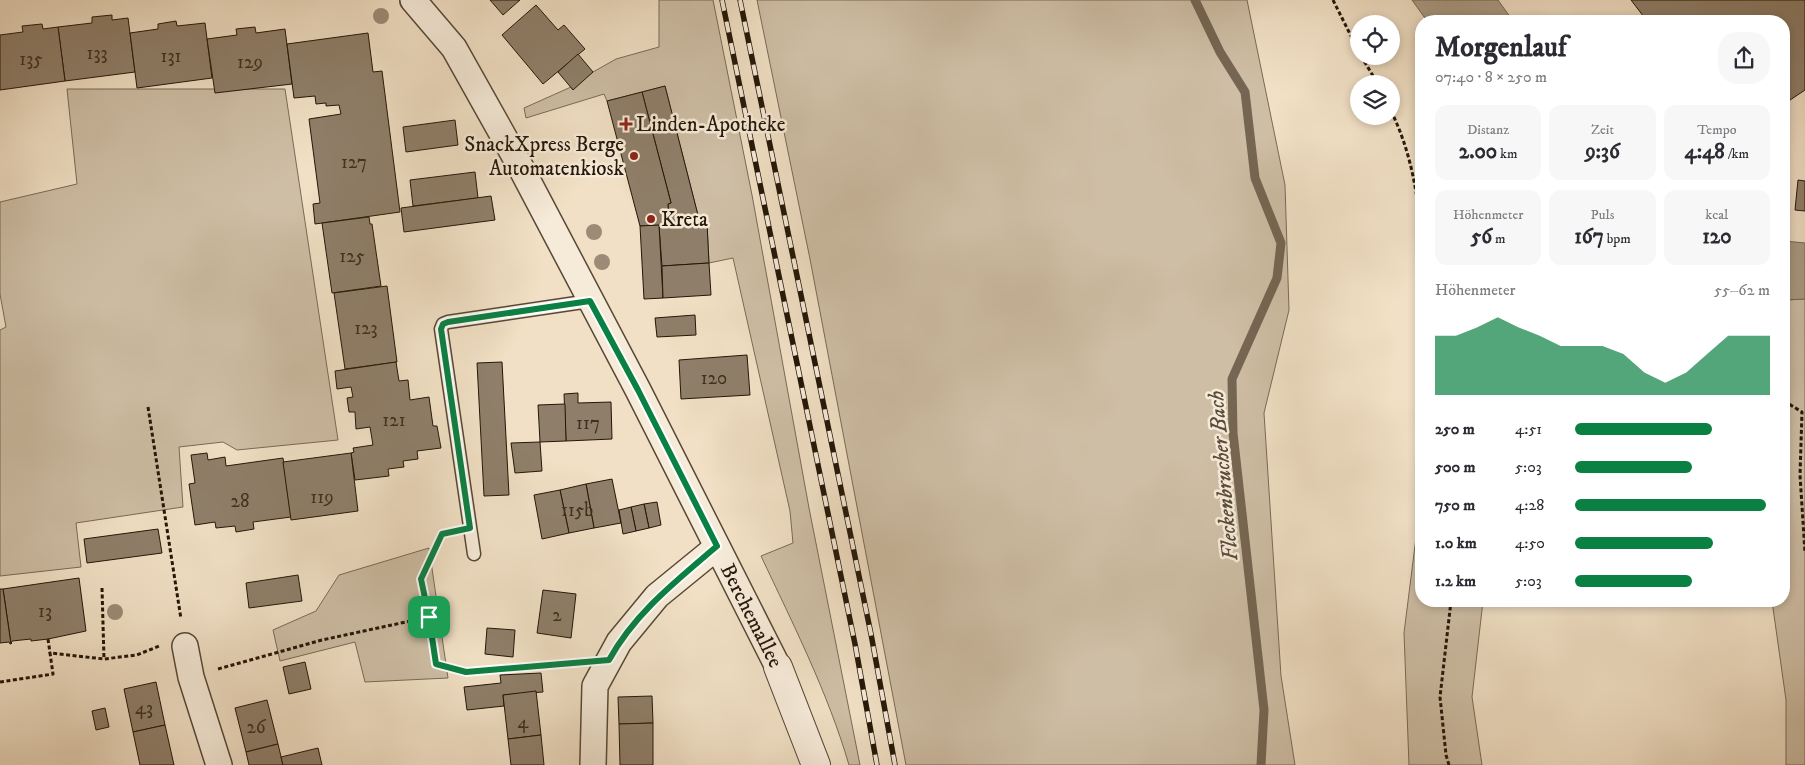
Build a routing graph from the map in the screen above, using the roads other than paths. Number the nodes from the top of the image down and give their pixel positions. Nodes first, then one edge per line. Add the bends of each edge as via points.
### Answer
1 (413, 0) edge
2 (590, 301) junction
3 (717, 546) junction
4 (474, 554) dead end
5 (185, 646) road end
6 (778, 667) joint
7 (219, 765) edge
8 (593, 765) edge
9 (816, 765) edge

1 - 2 street, Berchemallee via 454,48
2 - 3 street, Berchemallee
2 - 4 lane via 443,324 441,329
3 - 6 street, Berchemallee
3 - 8 street via 658,596 619,642 595,686
5 - 7 street via 191,677
6 - 9 street, Berchemallee

